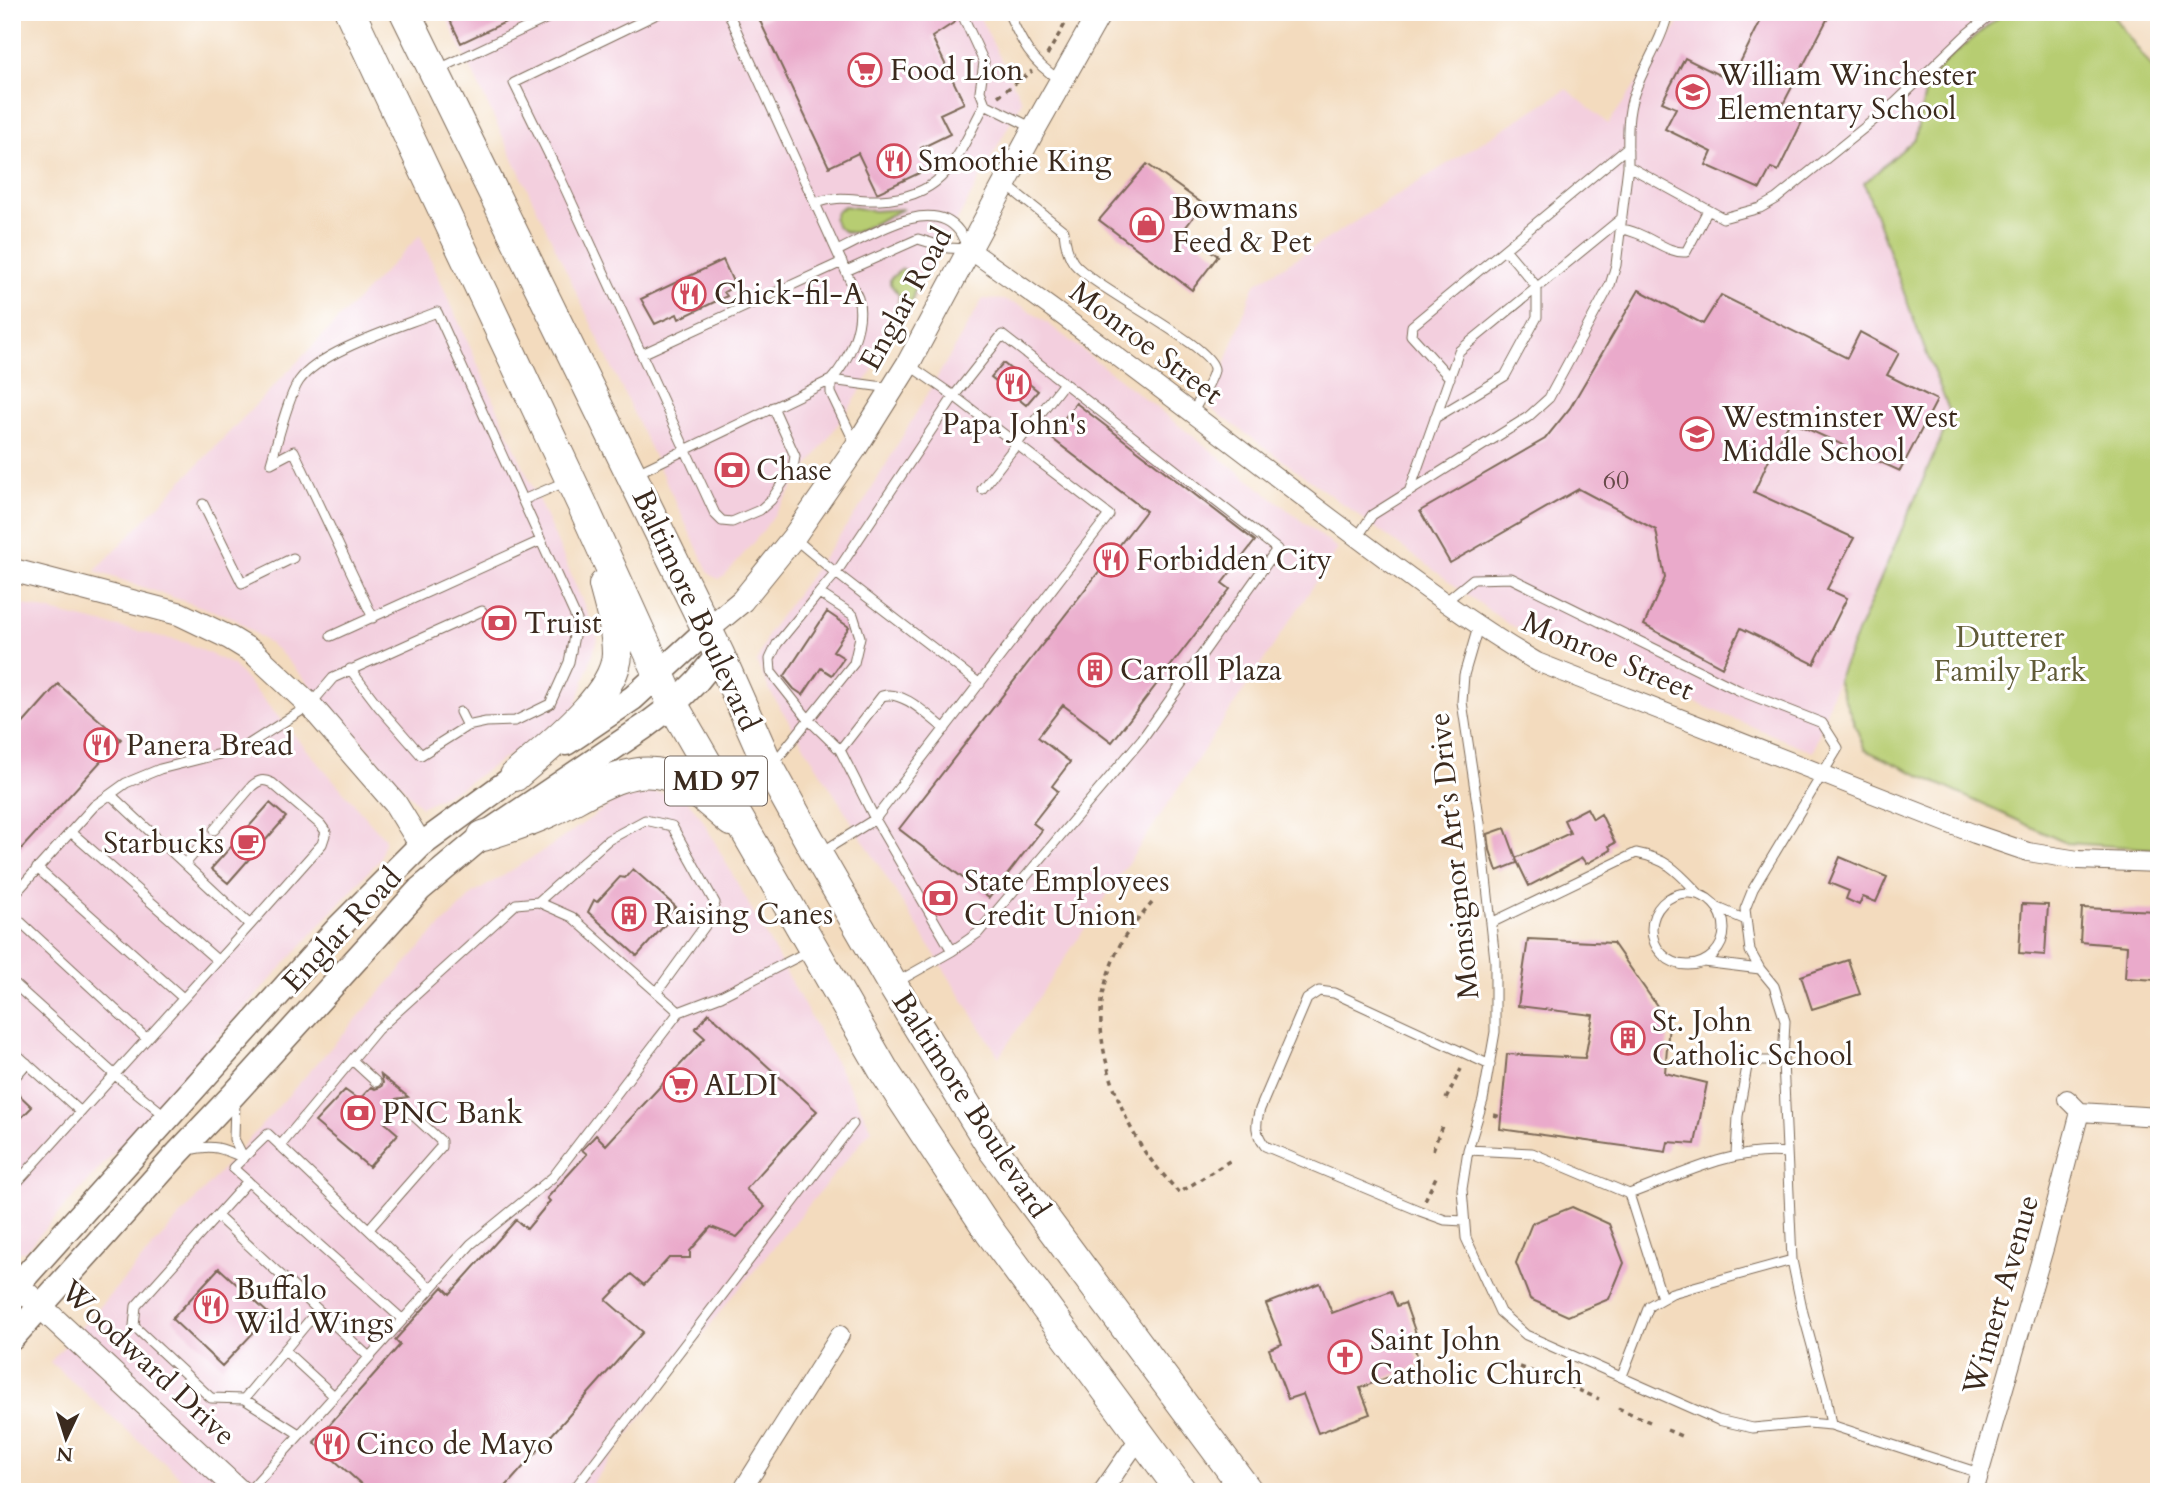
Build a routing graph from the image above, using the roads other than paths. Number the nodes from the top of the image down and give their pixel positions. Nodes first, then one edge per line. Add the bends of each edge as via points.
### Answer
1 (350, 12) edge
2 (405, 12) edge
3 (560, 12) edge
4 (661, 12) edge
5 (728, 12) edge
6 (961, 12) edge
7 (1008, 12) edge
8 (1100, 12) edge
9 (1668, 12) edge
10 (1994, 12) edge
11 (434, 71) junction
12 (1062, 81) junction
13 (985, 104) junction
14 (1034, 129) junction
15 (1628, 147) junction
16 (1628, 166) junction
17 (1005, 184) junction
18 (816, 203) junction
19 (1708, 210) junction
20 (1622, 218) junction
21 (1620, 229) junction
22 (1505, 249) junction
23 (970, 250) junction
24 (837, 251) junction
25 (844, 267) junction
26 (1537, 288) junction
27 (642, 354) junction
28 (908, 364) junction
29 (1450, 378) junction
30 (831, 380) junction
31 (1064, 383) junction
32 (893, 388) junction
33 (954, 396) junction
34 (773, 407) junction
35 (1192, 414) junction
36 (1435, 418) junction
37 (1017, 444) junction
38 (856, 447) junction
39 (687, 449) junction
40 (632, 475) junction
41 (982, 489) dead end
42 (576, 492) junction
43 (1409, 492) junction
44 (523, 500) junction
45 (203, 504) dead end
46 (793, 538) junction
47 (1357, 538) junction
48 (540, 541) junction
49 (293, 558) dead end
50 (12, 570) edge
51 (836, 573) junction
52 (820, 593) junction
53 (1445, 603) junction
54 (482, 611) dead end
55 (373, 618) junction
56 (1478, 626) junction
57 (331, 636) dead end
58 (713, 642) junction
59 (351, 669) junction
60 (659, 675) junction
61 (979, 684) junction
62 (310, 705) junction
63 (673, 705) junction
64 (460, 712) dead end
65 (809, 720) junction
66 (467, 726) junction
67 (945, 729) junction
68 (840, 750) junction
69 (769, 767) junction
70 (1822, 773) junction
71 (514, 776) junction
72 (111, 794) junction
73 (875, 819) junction
74 (214, 830) dead end
75 (71, 832) junction
76 (483, 836) junction
77 (203, 843) dead end
78 (421, 845) junction
79 (758, 855) junction
80 (817, 855) junction
81 (2159, 863) edge
82 (185, 864) junction
83 (37, 868) junction
84 (1700, 895) junction
85 (12, 897) edge
86 (538, 902) junction
87 (1718, 908) junction
88 (12, 914) edge
89 (1746, 920) junction
90 (1491, 923) junction
91 (250, 925) junction
92 (812, 950) junction
93 (952, 951) junction
94 (217, 960) junction
95 (1703, 962) junction
96 (1760, 969) junction
97 (12, 982) edge
98 (892, 984) junction
99 (657, 992) junction
100 (183, 998) junction
101 (679, 1012) junction
102 (147, 1038) junction
103 (12, 1050) edge
104 (352, 1060) junction
105 (1783, 1060) junction
106 (27, 1063) junction
107 (1490, 1065) junction
108 (115, 1075) junction
109 (12, 1080) edge
110 (376, 1082) dead end
111 (235, 1093) junction
112 (2067, 1099) dead end
113 (401, 1104) dead end
114 (81, 1112) junction
115 (2080, 1112) junction
116 (2159, 1117) edge
117 (168, 1118) junction
118 (853, 1125) dead end
119 (280, 1146) junction
120 (1468, 1150) junction
121 (178, 1153) junction
122 (1787, 1153) junction
123 (1736, 1155) junction
124 (244, 1158) junction
125 (248, 1181) junction
126 (12, 1188) edge
127 (1629, 1194) junction
128 (217, 1216) junction
129 (1464, 1221) junction
130 (369, 1229) junction
131 (1792, 1260) junction
132 (14, 1285) edge
133 (430, 1288) junction
134 (1662, 1298) junction
135 (41, 1306) junction
136 (318, 1310) junction
137 (402, 1319) junction
138 (840, 1335) dead end
139 (12, 1338) edge
140 (284, 1350) junction
141 (368, 1356) junction
142 (1622, 1376) junction
143 (333, 1395) junction
144 (244, 1399) junction
145 (1831, 1425) junction
146 (299, 1434) junction
147 (1140, 1437) junction
148 (1979, 1473) junction
149 (240, 1492) edge
150 (248, 1492) edge
151 (572, 1492) edge
152 (741, 1492) edge
153 (1102, 1492) edge
154 (1182, 1492) edge
155 (1248, 1492) edge
156 (1974, 1492) edge

1 - 42 highway, Baltimore Boulevard / MD 97
2 - 11 highway, Baltimore Boulevard / MD 97
3 - 11 lane
4 - 27 lane via 514,83
5 - 18 lane
6 - 13 lane via 984,62 980,91
7 - 12 lane via 1030,56
8 - 12 street, Englar Road
9 - 15 lane via 1660,41 1630,105
10 - 19 lane via 1895,103 1776,199 1723,218
11 - 40 highway, Baltimore Boulevard / MD 97
12 - 14 street, Englar Road
13 - 14 lane
13 - 18 lane via 950,168 931,186 895,198 842,197
14 - 17 street, Englar Road
15 - 16 lane
15 - 22 lane
16 - 19 lane
16 - 20 lane
17 - 23 street, Englar Road
17 - 35 lane via 1064,231 1074,263 1212,361 1214,371
18 - 24 lane
19 - 21 lane via 1686,252 1677,253 1635,230
20 - 21 lane
20 - 26 lane
21 - 43 lane via 1610,285 1549,398 1528,417
22 - 26 lane
22 - 29 lane via 1412,326 1412,335
23 - 24 lane via 953,225 926,215 911,217
23 - 25 lane via 918,239
23 - 28 street, Englar Road
23 - 35 street, Monroe Street
24 - 25 lane
25 - 27 lane via 769,294
25 - 30 lane via 862,310 861,321
26 - 29 lane via 1459,351
26 - 36 lane via 1537,317 1505,376
27 - 39 lane
28 - 32 street, Englar Road
28 - 33 lane
29 - 36 lane
30 - 32 lane
30 - 34 lane
30 - 38 lane via 831,393
31 - 33 lane via 1002,335
31 - 37 lane
31 - 93 lane via 1277,549 1142,739 978,933
32 - 38 street, Englar Road
33 - 37 lane
33 - 51 lane
34 - 39 lane
34 - 39 lane via 795,462 760,510 732,522 718,518
35 - 47 street, Monroe Street
36 - 43 lane
37 - 41 lane
37 - 61 lane via 1110,515
38 - 46 street, Englar Road
39 - 40 lane
40 - 58 highway, Baltimore Boulevard / MD 97
42 - 44 lane
42 - 60 highway, Baltimore Boulevard / MD 97
42 - 71 highway via 611,611 615,664 580,718
43 - 47 lane via 1372,515
44 - 48 lane
44 - 55 lane via 437,312 310,368 297,384 271,463 294,451
45 - 49 lane via 242,583
46 - 51 lane
46 - 58 street, Englar Road
47 - 53 street, Monroe Street
48 - 55 lane
48 - 66 lane via 577,620 569,663 550,704 515,720
50 - 62 street via 180,614 253,652
51 - 52 lane
51 - 61 lane
52 - 65 lane via 770,659 771,672
52 - 65 lane via 853,615 860,637 854,663
53 - 56 street, Monroe Street
53 - 70 lane via 1473,579 1511,578 1738,690 1822,723 1838,748
54 - 59 lane
55 - 57 lane
56 - 70 street, Monroe Street via 1537,662
56 - 90 lane, Monsignor Art’s Drive via 1464,675 1462,702
58 - 60 main road, Englar Road
58 - 63 main road, Englar Road via 697,681
58 - 69 highway, Baltimore Boulevard / MD 97
59 - 62 lane via 333,678
59 - 66 lane via 421,755
60 - 63 highway, Baltimore Boulevard / MD 97
60 - 71 main road, Englar Road via 620,708
61 - 67 lane
62 - 72 lane via 243,748 160,769
62 - 78 street via 395,803
63 - 76 main road, Englar Road
63 - 79 highway, Baltimore Boulevard / MD 97
64 - 66 lane
65 - 68 lane
65 - 69 lane
67 - 68 lane via 890,693 882,695
67 - 73 lane
68 - 73 lane
69 - 80 highway, Baltimore Boulevard / MD 97
70 - 81 street, Monroe Street via 2028,852
70 - 89 lane via 1753,889
71 - 78 main road, Englar Road
72 - 75 lane
72 - 82 lane
73 - 80 lane
73 - 93 lane
74 - 91 lane via 252,786 265,780 326,832 322,844
75 - 83 lane
75 - 94 lane
76 - 79 highway via 549,813 606,782 644,772 665,775 696,791 735,824
76 - 111 main road, Englar Road via 420,889
77 - 82 lane
78 - 117 main road, Englar Road via 339,927
79 - 92 highway, Baltimore Boulevard / MD 97
80 - 98 highway, Baltimore Boulevard / MD 97
82 - 91 lane
83 - 85 lane
83 - 100 lane
84 - 87 lane
84 - 90 lane via 1672,865 1636,853
84 - 95 lane via 1669,897 1653,916 1651,927 1658,950 1668,959 1679,964
86 - 99 lane via 572,917
86 - 99 lane via 608,840 645,820 672,826 715,903 707,923
86 - 104 lane via 516,904 377,1030
87 - 89 lane
87 - 95 lane via 1723,920 1721,944
88 - 102 lane
89 - 96 lane via 1750,951
90 - 107 lane, Monsignor Art’s Drive via 1495,1032
91 - 94 lane
92 - 101 lane
92 - 147 highway, Baltimore Boulevard / MD 97 via 884,1072 990,1232
93 - 98 lane
94 - 100 lane
95 - 96 lane
96 - 105 lane via 1782,1005
97 - 108 lane
98 - 155 highway, Baltimore Boulevard / MD 97 via 993,1149
99 - 101 lane
100 - 102 lane
101 - 133 lane via 553,1177 471,1244
102 - 108 lane
103 - 106 lane
104 - 110 lane
104 - 119 lane
105 - 122 lane
105 - 123 lane via 1748,1061
106 - 109 lane
106 - 114 lane
107 - 120 lane, Monsignor Art’s Drive
107 - 129 lane via 1334,993 1319,992 1307,999 1255,1125 1265,1146 1420,1211
108 - 114 lane
108 - 117 lane
111 - 121 main road, Englar Road
111 - 124 lane via 234,1139
112 - 115 street
113 - 130 lane via 441,1141 441,1147
114 - 126 lane
115 - 116 street
115 - 148 street, Wimert Avenue
117 - 132 main road, Englar Road
118 - 151 lane
119 - 124 lane via 268,1134
119 - 130 lane
120 - 127 lane via 1532,1153
120 - 129 lane, Monsignor Art’s Drive via 1462,1189
121 - 124 lane via 206,1146
121 - 135 main road, Englar Road
122 - 123 lane
122 - 131 lane
123 - 127 lane
124 - 125 lane via 233,1168
125 - 128 lane
125 - 137 lane
127 - 134 lane
128 - 136 lane
128 - 144 lane via 136,1306 134,1326 211,1398
129 - 142 lane, Monsignor Art’s Drive via 1466,1238 1500,1312 1526,1335
130 - 133 lane
131 - 134 lane
131 - 145 lane
132 - 135 street, Woodward Drive
133 - 137 lane
134 - 142 lane via 1648,1306
135 - 139 main road, Englar Road
135 - 149 street, Woodward Drive
136 - 140 lane
136 - 141 lane
137 - 141 lane
138 - 152 street
140 - 143 lane
140 - 144 lane
141 - 143 lane
142 - 145 lane, Monsignor Art’s Drive via 1718,1420 1753,1428
143 - 146 lane
144 - 146 lane
145 - 148 lane, Monsignor Art’s Drive
146 - 150 lane
147 - 153 street
147 - 154 highway, Baltimore Boulevard / MD 97
148 - 156 street, Wimert Avenue

